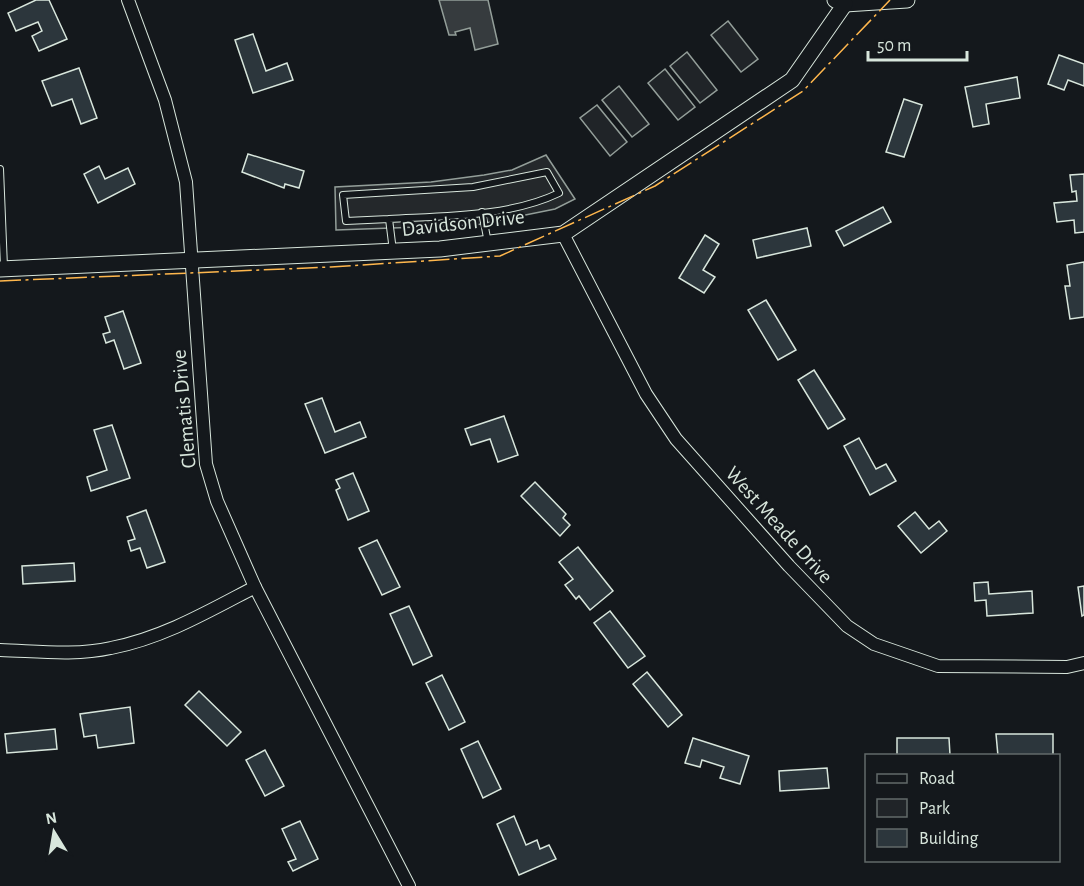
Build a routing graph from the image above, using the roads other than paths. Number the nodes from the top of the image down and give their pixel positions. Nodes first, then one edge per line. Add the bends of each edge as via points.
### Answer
1 (128, 0) edge
2 (907, 0) edge
3 (840, 2) edge
4 (0, 169) edge
5 (482, 212) junction
6 (389, 219) junction
7 (562, 234) junction
8 (488, 243) junction
9 (393, 252) junction
10 (191, 261) junction
11 (2, 269) edge
12 (255, 587) junction
13 (0, 650) edge
14 (1084, 663) edge
15 (409, 886) edge

1 - 10 street, Clematis Drive via 165,100 186,182
2 - 3 street
3 - 7 street, Davidson Drive via 792,80
4 - 11 lane
5 - 6 lane
5 - 6 lane via 544,201 559,193 547,172 473,187 343,195 346,221
5 - 8 lane
6 - 9 lane
7 - 8 street, Davidson Drive
7 - 14 street, West Meade Drive via 646,394 676,439 847,626 874,644 938,666 1067,667
8 - 9 street, Davidson Drive
9 - 10 street, Davidson Drive
10 - 11 street, Davidson Drive
10 - 12 street, Clematis Drive via 207,464 217,501
12 - 13 street via 175,628 110,649
12 - 15 street, Clematis Drive

